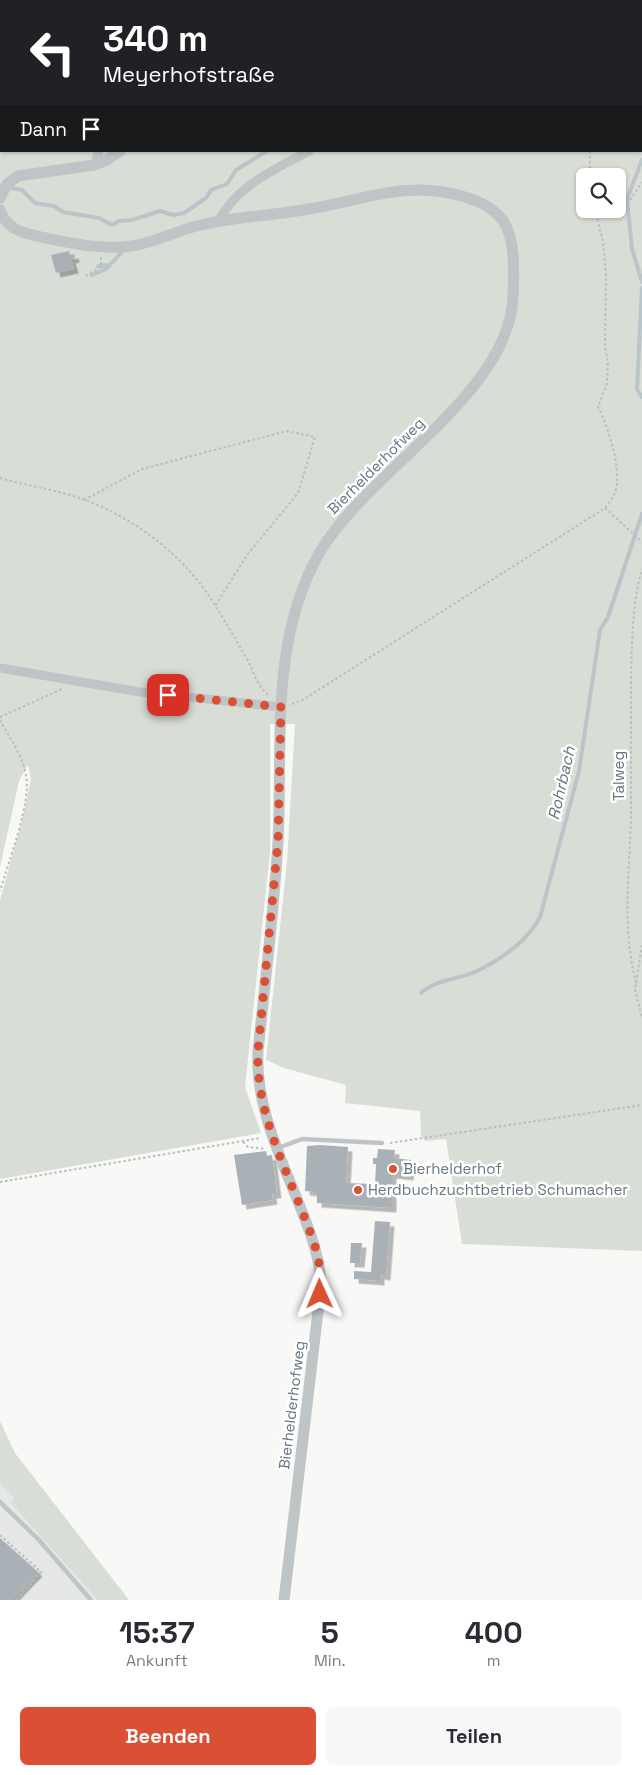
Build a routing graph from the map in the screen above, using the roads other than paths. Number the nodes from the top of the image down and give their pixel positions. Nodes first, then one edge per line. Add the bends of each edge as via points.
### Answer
1 (99, 152) edge
2 (119, 152) edge
3 (307, 152) edge
4 (94, 165) junction
5 (0, 198) edge
6 (0, 210) edge
7 (218, 222) junction
8 (0, 668) edge
9 (281, 707) junction
10 (382, 1143) road end
11 (273, 1150) junction
12 (0, 1502) edge
13 (91, 1600) edge
14 (284, 1600) edge

1 - 4 street
2 - 4 street
3 - 7 street via 241,191 230,201
4 - 5 street via 18,176 7,184
6 - 7 street, Bierhelderhofweg via 7,224 19,232 101,247 143,244 195,226
7 - 9 street, Bierhelderhofweg via 309,210 398,190 420,189 458,195 486,206 504,223 510,242 513,300 503,340 458,403 351,510 321,551 306,579 291,627 284,660
8 - 9 street via 140,692
9 - 11 street, Bierhelderhofweg via 277,860 258,1059 259,1089 273,1136
10 - 11 lane via 302,1139
11 - 14 street, Bierhelderhofweg via 315,1246 321,1286
12 - 13 lane via 39,1540

